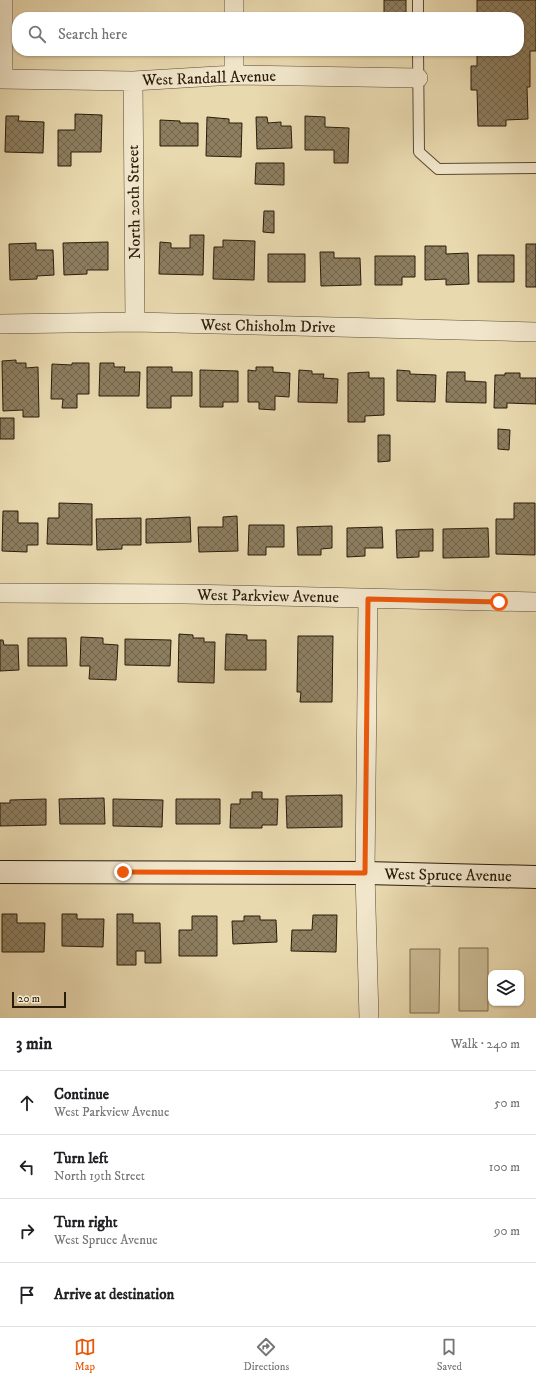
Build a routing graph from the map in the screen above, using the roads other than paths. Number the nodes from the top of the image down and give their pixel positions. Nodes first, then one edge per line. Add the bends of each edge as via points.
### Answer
1 (3, 0) edge
2 (234, 0) edge
3 (418, 0) edge
4 (234, 12) edge
5 (418, 12) edge
6 (234, 56) edge
7 (418, 56) edge
8 (234, 75) junction
9 (418, 78) junction
10 (2, 79) edge
11 (133, 81) junction
12 (536, 168) edge
13 (135, 322) junction
14 (0, 324) edge
15 (536, 332) edge
16 (0, 593) edge
17 (368, 599) junction
18 (536, 602) edge
19 (0, 872) edge
20 (365, 873) junction
21 (536, 877) edge
22 (370, 1018) edge

1 - 10 street
2 - 4 street
3 - 5 lane
6 - 8 street
7 - 9 lane
8 - 9 street, West Randall Avenue
8 - 11 street, West Randall Avenue
9 - 12 lane via 419,152 438,169
10 - 11 street, West Randall Avenue
11 - 13 street, North 20th Street
13 - 14 street, West Chisholm Drive
13 - 15 street, West Chisholm Drive
16 - 17 street, West Parkview Avenue
17 - 18 street, West Parkview Avenue
17 - 20 street
19 - 20 street, West Spruce Avenue
20 - 21 street, West Spruce Avenue
20 - 22 street

